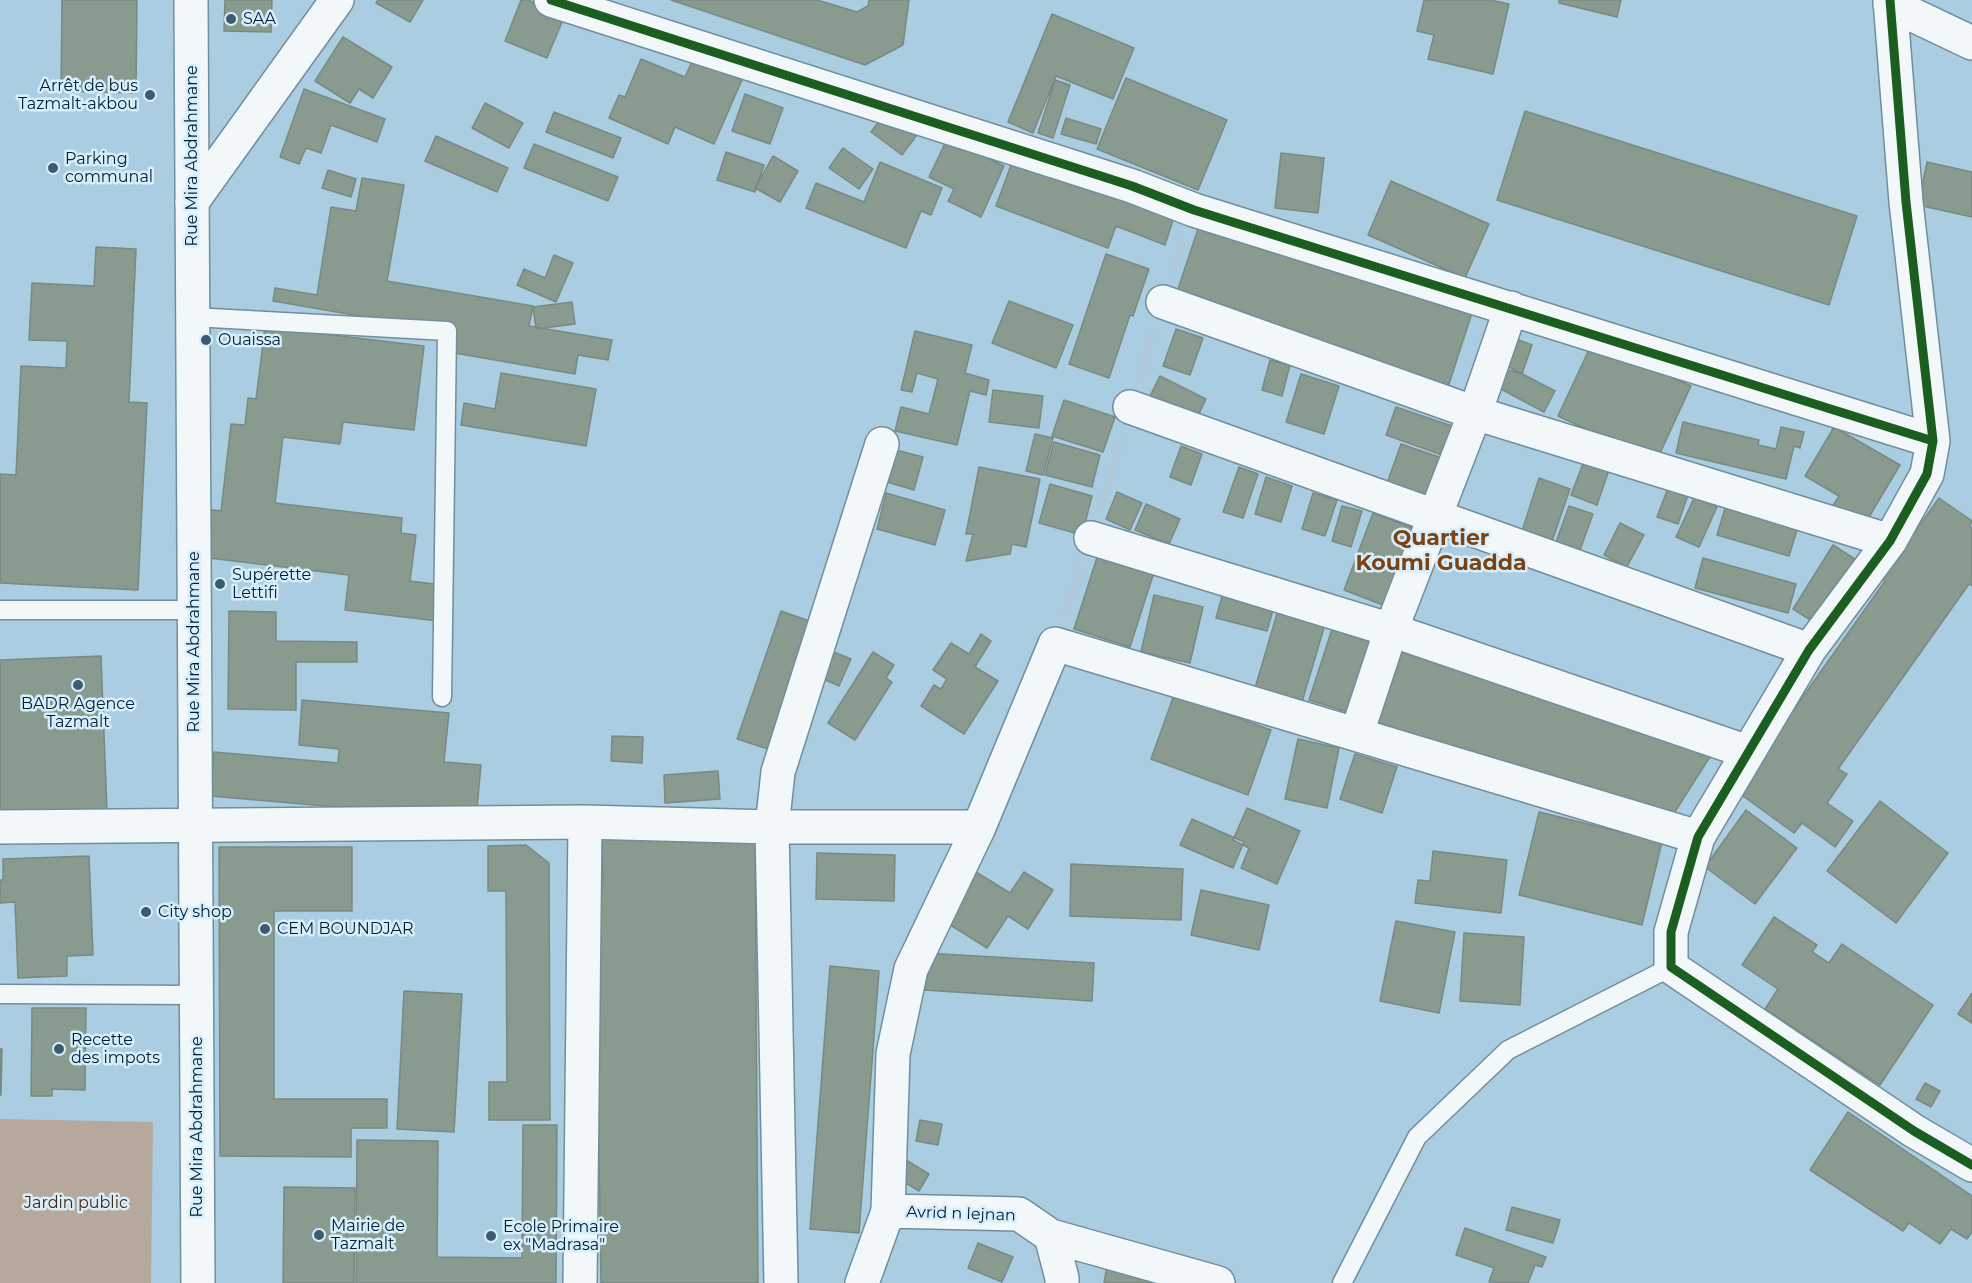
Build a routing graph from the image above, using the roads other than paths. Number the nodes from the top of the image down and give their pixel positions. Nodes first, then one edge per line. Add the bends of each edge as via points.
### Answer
1 (191, 0) edge
2 (337, 0) edge
3 (551, 0) edge
4 (1890, 2) edge
5 (1972, 43) edge
6 (192, 202) junction
7 (1163, 302) dead end
8 (1511, 308) junction
9 (193, 317) junction
10 (1130, 407) dead end
11 (1475, 413) junction
12 (1933, 441) junction
13 (882, 444) dead end
14 (1434, 516) junction
15 (1091, 538) dead end
16 (1890, 541) junction
17 (0, 610) edge
18 (195, 610) junction
19 (1391, 630) junction
20 (1809, 650) junction
21 (442, 697) dead end
22 (1357, 733) junction
23 (1748, 752) junction
24 (585, 822) junction
25 (195, 824) junction
26 (0, 827) edge
27 (772, 827) junction
28 (980, 827) junction
29 (1698, 837) junction
30 (1671, 967) junction
31 (0, 994) edge
32 (196, 995) junction
33 (1972, 1165) edge
34 (888, 1210) junction
35 (1051, 1236) junction
36 (198, 1283) edge
37 (580, 1283) edge
38 (781, 1283) edge
39 (862, 1283) edge
40 (1062, 1283) edge
41 (1218, 1283) edge
42 (1342, 1283) edge

1 - 6 street, Rue Mira Abdrahmane
2 - 6 street
3 - 8 street via 1132,186 1194,210
4 - 5 street
4 - 12 street via 1906,202
6 - 9 street, Rue Mira Abdrahmane
7 - 11 street
8 - 11 street
8 - 12 street
9 - 18 street, Rue Mira Abdrahmane
9 - 21 lane via 447,331
10 - 14 street
11 - 14 street
11 - 16 street
12 - 16 street via 1927,474
13 - 27 street via 778,772
14 - 19 street
14 - 20 street
15 - 19 street
16 - 20 street
17 - 18 lane
18 - 25 street, Rue Mira Abdrahmane
19 - 22 street
19 - 23 street
20 - 23 street
22 - 28 street via 1055,644
22 - 29 street
23 - 29 street
24 - 25 street
24 - 27 street
24 - 37 street
25 - 26 street
25 - 32 street, Rue Mira Abdrahmane
27 - 28 street
27 - 38 street
28 - 34 street via 911,969 893,1054
29 - 30 street via 1671,932
30 - 33 street via 1914,1131
30 - 42 lane via 1508,1050 1417,1137
31 - 32 lane
32 - 36 street, Rue Mira Abdrahmane
34 - 35 street, Avrid n lejnan via 1019,1214
34 - 39 street
35 - 40 street
35 - 41 street, Avrid n lejnan

